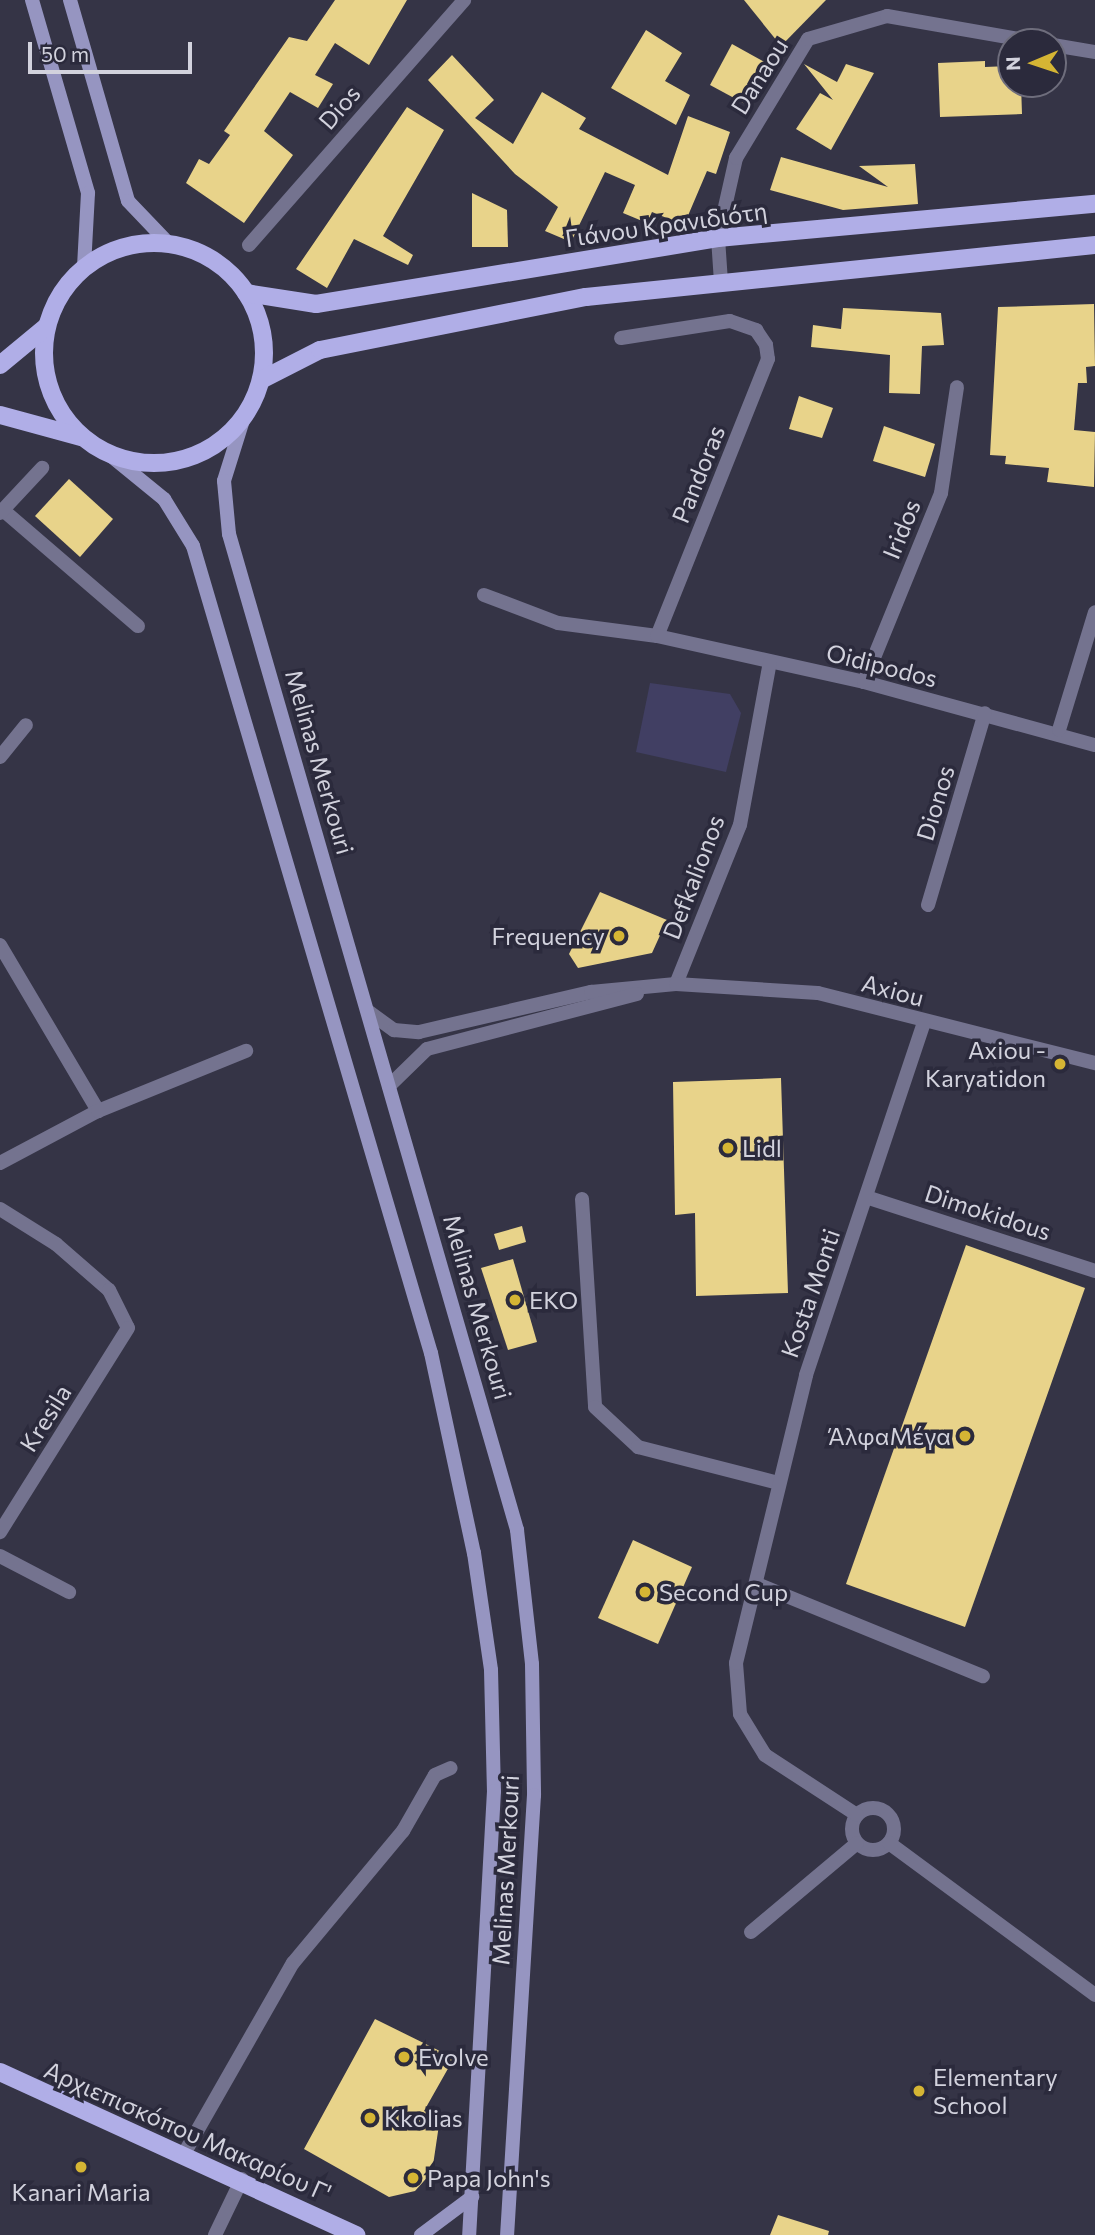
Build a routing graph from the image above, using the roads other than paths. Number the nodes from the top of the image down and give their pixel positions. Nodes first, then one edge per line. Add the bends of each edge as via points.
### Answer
1 (32, 0) edge
2 (70, 0) edge
3 (464, 0) edge
4 (997, 35) edge
5 (1067, 47) edge
6 (1095, 52) edge
7 (1095, 204) edge
8 (718, 238) junction
9 (170, 245) junction
10 (249, 245) dead end
11 (1095, 245) edge
12 (84, 267) junction
13 (721, 282) junction
14 (246, 293) junction
15 (46, 327) junction
16 (621, 338) dead end
17 (0, 365) edge
18 (261, 380) junction
19 (957, 387) dead end
20 (0, 415) edge
21 (244, 417) junction
22 (81, 437) junction
23 (110, 455) junction
24 (42, 468) dead end
25 (1, 511) edge
26 (484, 595) dead end
27 (1095, 612) edge
28 (138, 626) dead end
29 (657, 636) junction
30 (770, 662) junction
31 (864, 682) junction
32 (985, 713) junction
33 (26, 725) dead end
34 (1059, 730) junction
35 (1095, 745) edge
36 (0, 757) edge
37 (928, 905) dead end
38 (0, 946) edge
39 (676, 984) junction
40 (369, 1012) junction
41 (924, 1022) junction
42 (246, 1051) dead end
43 (1095, 1063) edge
44 (389, 1086) junction
45 (98, 1111) junction
46 (0, 1163) edge
47 (866, 1197) junction
48 (582, 1199) dead end
49 (0, 1209) edge
50 (1095, 1272) edge
51 (778, 1483) junction
52 (0, 1532) edge
53 (0, 1556) edge
54 (757, 1584) junction
55 (69, 1592) dead end
56 (983, 1676) dead end
57 (451, 1768) dead end
58 (857, 1815) junction
59 (857, 1843) junction
60 (889, 1843) junction
61 (751, 1932) dead end
62 (1095, 1995) edge
63 (0, 2072) edge
64 (185, 2152) junction
65 (242, 2179) junction
66 (472, 2197) junction
67 (215, 2235) edge
68 (356, 2235) edge
69 (421, 2235) edge
70 (469, 2235) edge
71 (507, 2235) edge

1 - 12 main road via 88,193
2 - 9 main road via 128,201
3 - 10 street, Dios
4 - 8 street, Danaou via 887,16 808,39 736,159
5 - 6 street
7 - 8 main road, Γιάνου Κρανιδιότη
8 - 13 street, Danaou
8 - 14 main road, Γιάνου Κρανιδιότη via 316,304
9 - 12 main road via 117,248
9 - 14 main road via 223,266
11 - 13 main road
12 - 15 main road via 60,294
13 - 18 main road via 586,297 400,330 320,350
14 - 18 main road via 261,330
15 - 17 main road
15 - 22 main road via 48,387
16 - 29 street, Pandoras via 730,321 756,330 768,359
18 - 21 main road
19 - 31 street, Iridos via 941,493
20 - 22 main road
21 - 23 main road via 218,444 184,460 147,464
21 - 40 main road, Melinas Merkouri via 224,481 229,534
22 - 23 main road
23 - 66 main road, Melinas Merkouri via 164,499 193,546 431,1353 474,1553 491,1670 494,1791
24 - 25 street
25 - 28 street
26 - 29 street, Oidipodos via 558,623
27 - 34 street
29 - 30 street, Oidipodos
30 - 31 street, Oidipodos
30 - 39 street, Defkalionos via 740,825
31 - 32 street, Oidipodos
32 - 34 street, Oidipodos
32 - 37 street, Dionos
33 - 36 street
34 - 35 street, Oidipodos
38 - 45 street
39 - 40 street, Axiou via 591,992 419,1032 394,1030
39 - 41 street, Axiou via 818,993
39 - 44 street, Axiou via 427,1049
40 - 44 main road, Melinas Merkouri
41 - 43 street, Axiou
41 - 47 street, Kosta Monti
42 - 45 street
44 - 71 main road, Melinas Merkouri via 517,1530 532,1664 534,1795
45 - 46 street
47 - 50 street, Dimokidous
47 - 51 street, Kosta Monti
48 - 51 street via 595,1407 638,1447
49 - 52 street, Kresila via 56,1244 108,1290 128,1328
51 - 54 street, Kosta Monti
53 - 55 street
54 - 56 street
54 - 58 street, Kosta Monti via 736,1663 740,1714 765,1755
57 - 64 street via 435,1775 403,1831 293,1963
58 - 59 street via 851,1830
58 - 60 street via 872,1807 886,1812 893,1823
59 - 60 street via 876,1850
59 - 61 street
60 - 62 street
63 - 64 main road, Αρχιεπισκόπου Μακαρίου Γ'
64 - 65 main road, Αρχιεπισκόπου Μακαρίου Γ'
65 - 67 street
65 - 68 main road, Αρχιεπισκόπου Μακαρίου Γ'
66 - 69 main road
66 - 70 main road, Melinas Merkouri

